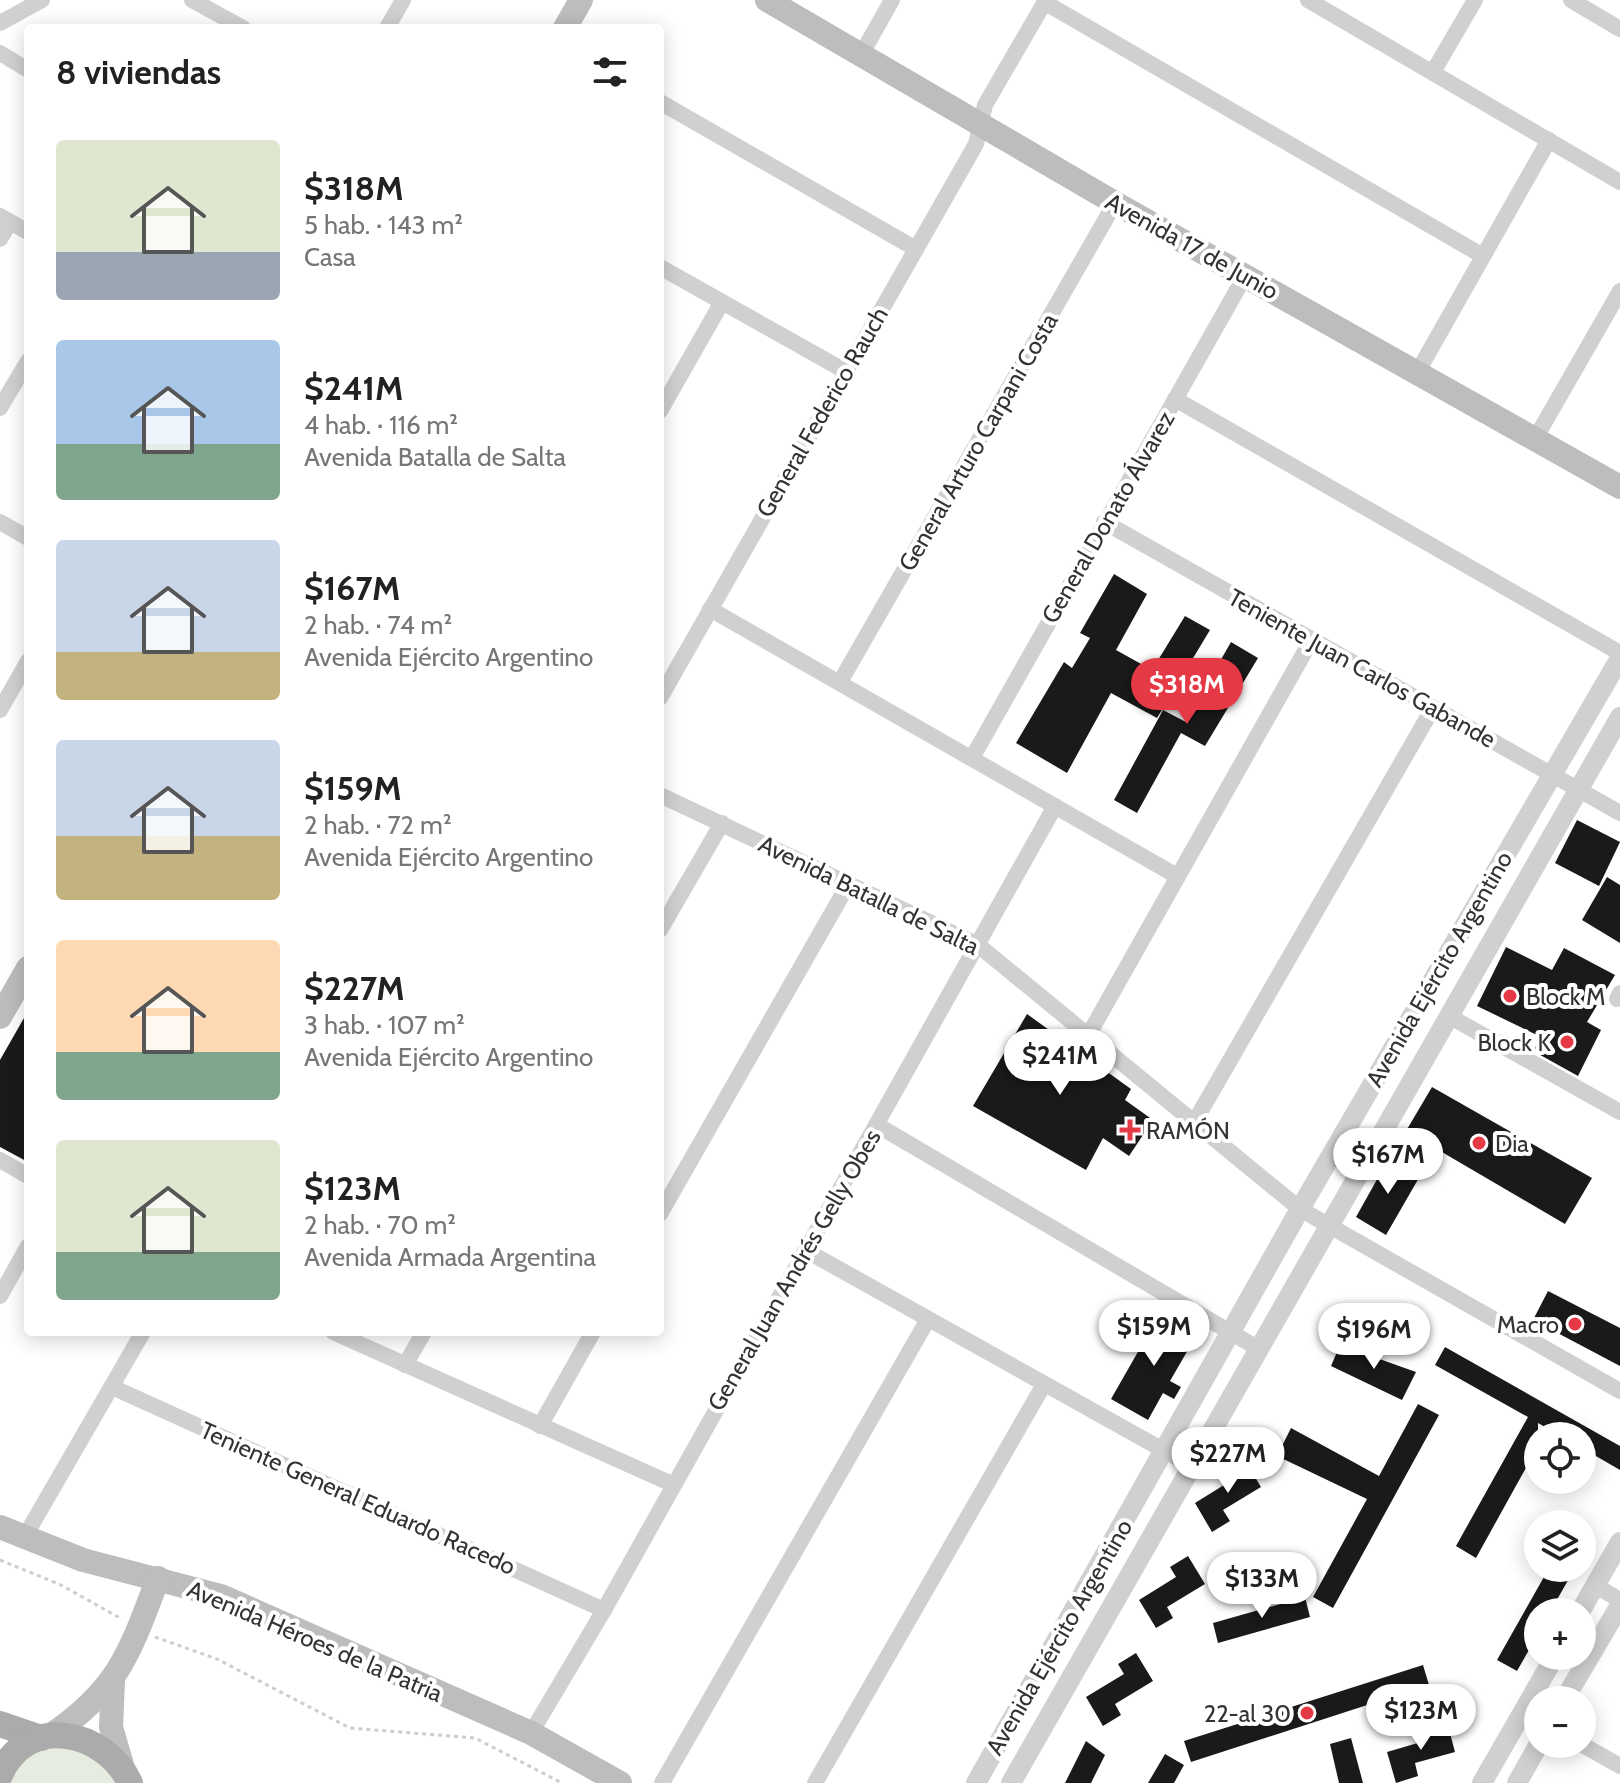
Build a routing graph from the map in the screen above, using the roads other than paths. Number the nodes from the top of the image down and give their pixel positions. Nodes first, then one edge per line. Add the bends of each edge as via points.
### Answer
1 (42, 0) edge
2 (192, 0) edge
3 (403, 0) edge
4 (581, 0) edge
5 (767, 0) edge
6 (892, 0) edge
7 (1308, 0) edge
8 (1475, 0) edge
9 (1571, 0) edge
10 (1045, 1) edge
11 (1326, 4) edge
12 (0, 23) edge
13 (236, 24) edge
14 (389, 24) edge
15 (567, 24) edge
16 (1620, 29) edge
17 (0, 53) edge
18 (861, 55) junction
19 (24, 68) edge
20 (1433, 72) junction
21 (664, 104) edge
22 (981, 126) junction
23 (1549, 140) junction
24 (1620, 182) edge
25 (1115, 203) junction
26 (5, 219) edge
27 (24, 230) edge
28 (0, 239) edge
29 (916, 249) junction
30 (1483, 256) junction
31 (664, 269) edge
32 (1245, 276) junction
33 (1620, 291) edge
34 (722, 302) junction
35 (24, 368) edge
36 (845, 371) junction
37 (1417, 373) junction
38 (1175, 399) junction
39 (664, 404) edge
40 (0, 408) edge
41 (1535, 439) junction
42 (1620, 487) edge
43 (0, 522) edge
44 (1104, 522) junction
45 (24, 536) edge
46 (710, 609) junction
47 (1312, 639) junction
48 (1620, 656) edge
49 (24, 668) edge
50 (840, 682) junction
51 (664, 691) edge
52 (1, 705) edge
53 (1433, 708) junction
54 (1620, 717) edge
55 (972, 758) junction
56 (1551, 774) junction
57 (1580, 790) junction
58 (664, 797) edge
59 (1055, 806) junction
60 (1620, 813) edge
61 (722, 823) junction
62 (1177, 876) junction
63 (849, 883) junction
64 (664, 923) edge
65 (978, 945) junction
66 (24, 975) edge
67 (1449, 1016) junction
68 (0, 1017) edge
69 (1089, 1034) junction
70 (1620, 1112) edge
71 (1195, 1121) junction
72 (877, 1125) junction
73 (0, 1160) edge
74 (24, 1174) edge
75 (664, 1207) edge
76 (1300, 1209) junction
77 (1327, 1226) junction
78 (805, 1250) junction
79 (24, 1253) edge
80 (0, 1296) edge
81 (927, 1321) junction
82 (1232, 1333) junction
83 (141, 1336) edge
84 (342, 1336) edge
85 (422, 1336) edge
86 (591, 1336) edge
87 (1259, 1349) junction
88 (405, 1365) junction
89 (1043, 1386) junction
90 (112, 1387) junction
91 (1620, 1391) edge
92 (540, 1426) junction
93 (1165, 1452) junction
94 (1190, 1465) junction
95 (672, 1484) junction
96 (0, 1527) edge
97 (24, 1538) junction
98 (1620, 1542) edge
99 (158, 1578) junction
100 (1596, 1586) junction
101 (1589, 1598) edge
102 (1620, 1603) edge
103 (604, 1610) junction
104 (113, 1681) junction
105 (1572, 1686) edge
106 (0, 1724) edge
107 (1524, 1724) edge
108 (531, 1733) junction
109 (46, 1737) junction
110 (1596, 1752) edge
111 (1531, 1758) edge
112 (1620, 1766) edge
113 (0, 1775) edge
114 (126, 1775) edge
115 (620, 1783) edge
116 (662, 1783) edge
117 (815, 1783) edge
118 (976, 1783) edge
119 (1011, 1783) edge
120 (1482, 1783) edge
121 (1517, 1783) edge

1 - 12 street
2 - 13 street
3 - 14 street
4 - 15 main road
5 - 18 main road, Avenida 17 de Junio
6 - 18 street
7 - 11 street
8 - 20 street
9 - 16 street
10 - 22 street, General Federico Rauch via 985,105
10 - 30 street
11 - 20 street
17 - 19 street
18 - 22 main road, Avenida 17 de Junio
20 - 23 street
21 - 29 street
22 - 25 main road, Avenida 17 de Junio
22 - 29 street, General Federico Rauch
23 - 24 street
23 - 30 street
25 - 32 main road, Avenida 17 de Junio
25 - 50 street, General Arturo Carpani Costa
26 - 27 street
26 - 28 street
29 - 36 street, General Federico Rauch
30 - 37 street
31 - 34 street
32 - 37 main road, Avenida 17 de Junio
32 - 38 street, General Donato Álvarez
33 - 41 street
34 - 36 street
34 - 39 street
35 - 40 street
36 - 46 street, General Federico Rauch
37 - 41 main road, Avenida 17 de Junio
38 - 44 street, General Donato Álvarez
38 - 48 street
41 - 42 main road, Avenida 17 de Junio
43 - 45 street
44 - 47 street, Teniente Juan Carlos Gabande
44 - 55 street, General Donato Álvarez
46 - 50 street
46 - 51 street, General Federico Rauch
47 - 53 street, Teniente Juan Carlos Gabande
47 - 62 street
48 - 56 street, Avenida Ejército Argentino
49 - 52 street
50 - 55 street
53 - 56 street, Teniente Juan Carlos Gabande
53 - 71 street
54 - 57 street, Avenida Ejército Argentino
55 - 59 street
56 - 57 street, Teniente Juan Carlos Gabande
56 - 76 street, Avenida Ejército Argentino
57 - 60 street, Teniente Juan Carlos Gabande
57 - 67 street, Avenida Ejército Argentino
58 - 61 street, Avenida Batalla de Salta
59 - 62 street
59 - 65 street, General Juan Andrés Gelly Obes
61 - 63 street, Avenida Batalla de Salta
61 - 64 street
62 - 69 street
63 - 65 street, Avenida Batalla de Salta
63 - 75 street
65 - 69 street, Avenida Batalla de Salta
65 - 72 street, General Juan Andrés Gelly Obes
66 - 68 main road
67 - 70 street
67 - 77 street, Avenida Ejército Argentino
69 - 71 street, Avenida Batalla de Salta
71 - 76 street, Avenida Batalla de Salta
72 - 78 street, General Juan Andrés Gelly Obes
72 - 82 street
73 - 74 street
76 - 77 street, Avenida Batalla de Salta
76 - 82 street, Avenida Ejército Argentino
77 - 87 street, Avenida Ejército Argentino
77 - 91 street, Avenida Batalla de Salta
78 - 81 street
78 - 95 street, General Juan Andrés Gelly Obes
79 - 80 street
81 - 89 street
81 - 116 street
82 - 87 street
82 - 93 street, Avenida Ejército Argentino
83 - 90 street
84 - 88 street
85 - 88 street
86 - 92 street
87 - 94 street, Avenida Ejército Argentino
88 - 92 street
89 - 93 street
89 - 117 street
90 - 97 street
90 - 103 street, Teniente General Eduardo Racedo
92 - 95 street
93 - 94 street
93 - 118 street, Avenida Ejército Argentino
94 - 119 street, Avenida Ejército Argentino
95 - 103 street, General Juan Andrés Gelly Obes
96 - 97 main road, Avenida Héroes de la Patria
97 - 99 main road, Avenida Héroes de la Patria via 83,1560
98 - 100 street
99 - 104 main road
99 - 108 main road, Avenida Héroes de la Patria via 221,1596
100 - 101 street
100 - 102 street
102 - 105 street
103 - 108 street, General Juan Andrés Gelly Obes
104 - 109 main road via 85,1711
104 - 114 main road via 111,1727
106 - 109 main road
107 - 120 street
108 - 115 main road, Avenida Héroes de la Patria
109 - 113 main road via 19,1751
109 - 114 main road via 81,1737 105,1749
110 - 112 street
111 - 121 street

